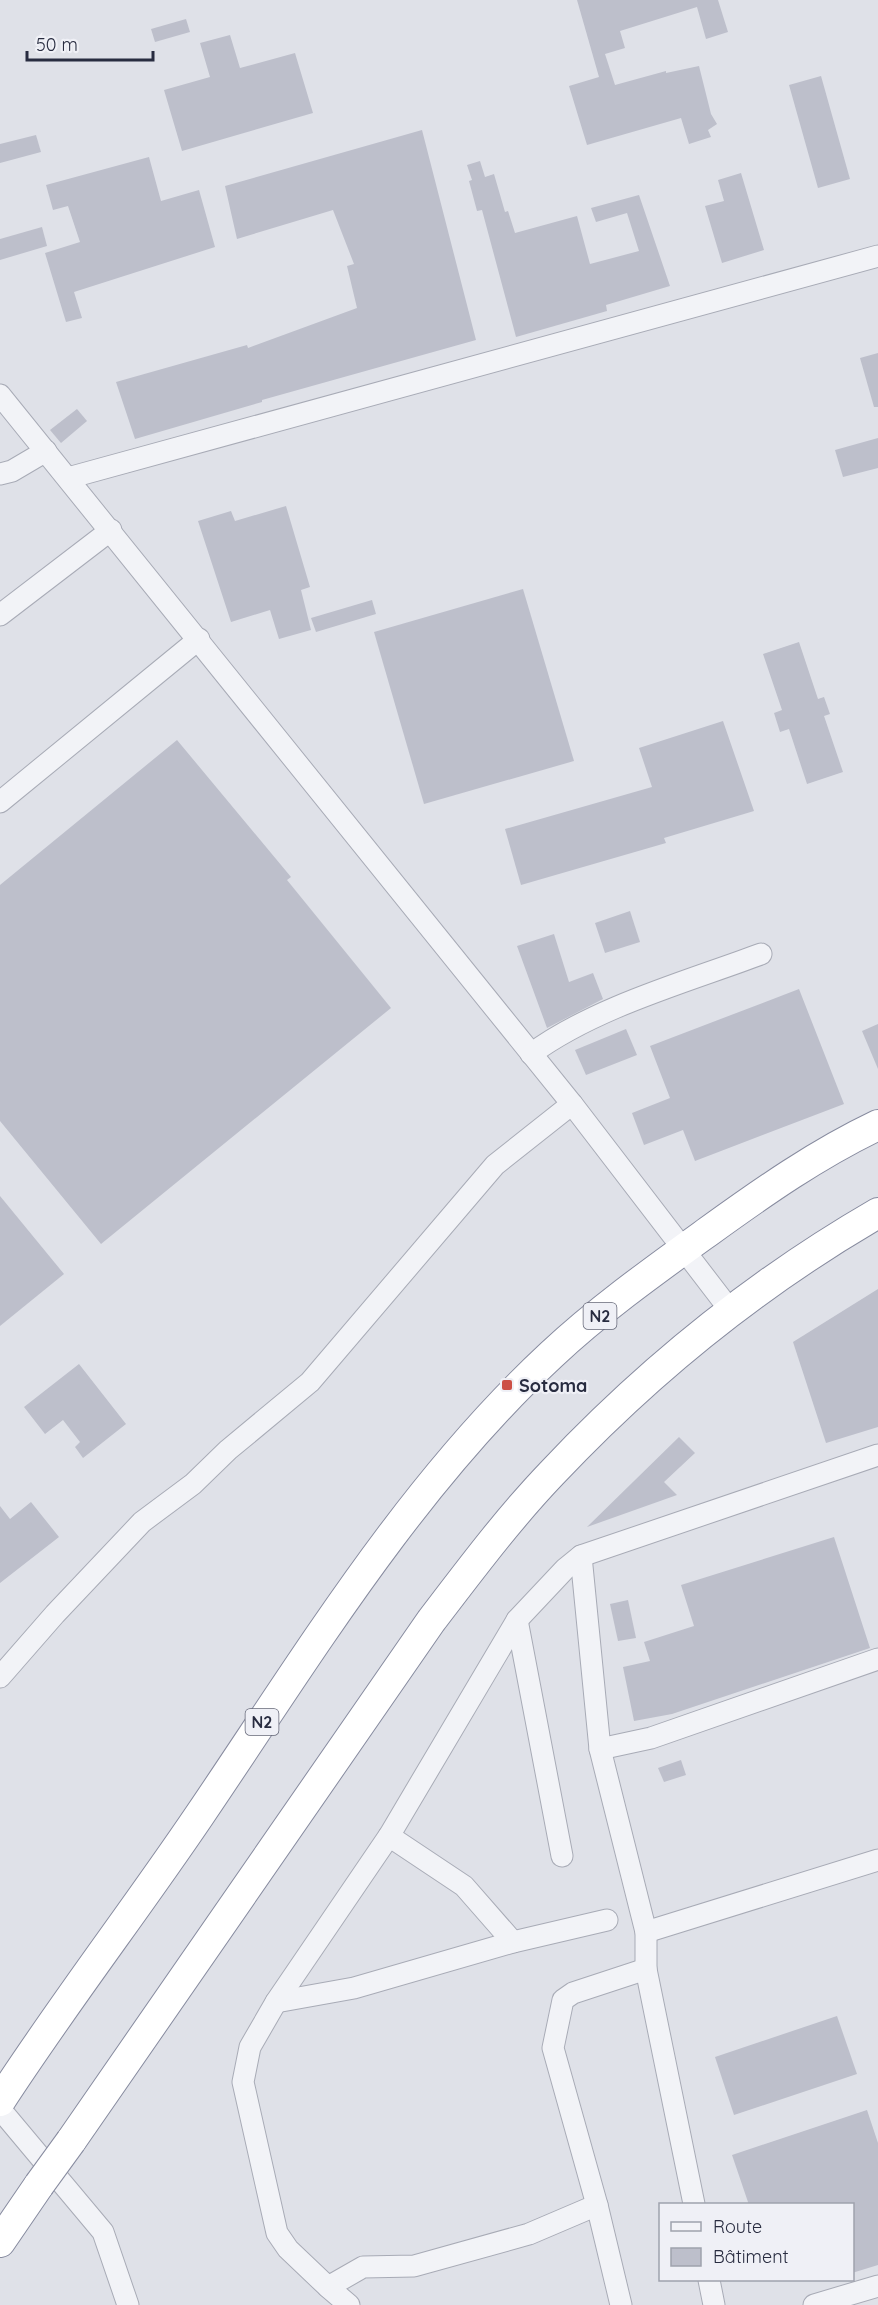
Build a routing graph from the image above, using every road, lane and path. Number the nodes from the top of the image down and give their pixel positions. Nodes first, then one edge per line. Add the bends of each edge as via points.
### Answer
1 (878, 256) edge
2 (0, 395) edge
3 (46, 451) junction
4 (0, 474) edge
5 (68, 478) junction
6 (111, 530) junction
7 (0, 615) edge
8 (199, 639) junction
9 (0, 801) edge
10 (761, 954) dead end
11 (531, 1054) junction
12 (572, 1104) junction
13 (878, 1125) edge
14 (878, 1213) edge
15 (682, 1250) junction
16 (730, 1310) junction
17 (878, 1455) edge
18 (581, 1556) junction
19 (517, 1620) junction
20 (878, 1659) edge
21 (0, 1677) edge
22 (600, 1749) junction
23 (390, 1836) junction
24 (562, 1856) dead end
25 (878, 1860) edge
26 (607, 1920) dead end
27 (646, 1932) junction
28 (513, 1942) junction
29 (646, 1969) junction
30 (276, 2002) junction
31 (0, 2101) edge
32 (0, 2109) edge
33 (694, 2203) edge
34 (597, 2205) junction
35 (0, 2242) edge
36 (709, 2281) edge
37 (878, 2286) edge
38 (328, 2287) junction
39 (128, 2305) edge
40 (349, 2305) edge
41 (621, 2305) edge
42 (714, 2305) edge
43 (814, 2305) edge

1 - 5 street
2 - 3 street
3 - 4 street
3 - 5 street
5 - 6 street
6 - 7 street
6 - 8 street
8 - 9 street
8 - 11 street
10 - 11 street via 616,1010 563,1034
11 - 12 street
12 - 15 street
12 - 21 street via 495,1165 310,1382 193,1484 142,1522
13 - 15 highway, N2 via 777,1182
14 - 16 highway via 822,1245
15 - 16 street
15 - 31 highway, N2 via 552,1354 423,1496 370,1563
16 - 35 highway, bridge via 552,1473 485,1550 431,1621
17 - 18 street
18 - 19 street
18 - 22 street
19 - 23 street
19 - 24 street
20 - 22 street via 651,1738
22 - 27 street
23 - 28 street via 464,1886
23 - 30 street
25 - 27 street
26 - 28 street
27 - 29 street
28 - 30 street via 354,1988
29 - 33 street
29 - 34 street via 573,1993 559,2009 553,2048
30 - 38 street via 250,2047 243,2082 277,2233
32 - 39 street via 103,2232
34 - 38 street via 529,2234 414,2266 363,2267
34 - 41 street
36 - 42 street
37 - 43 street
38 - 40 street

